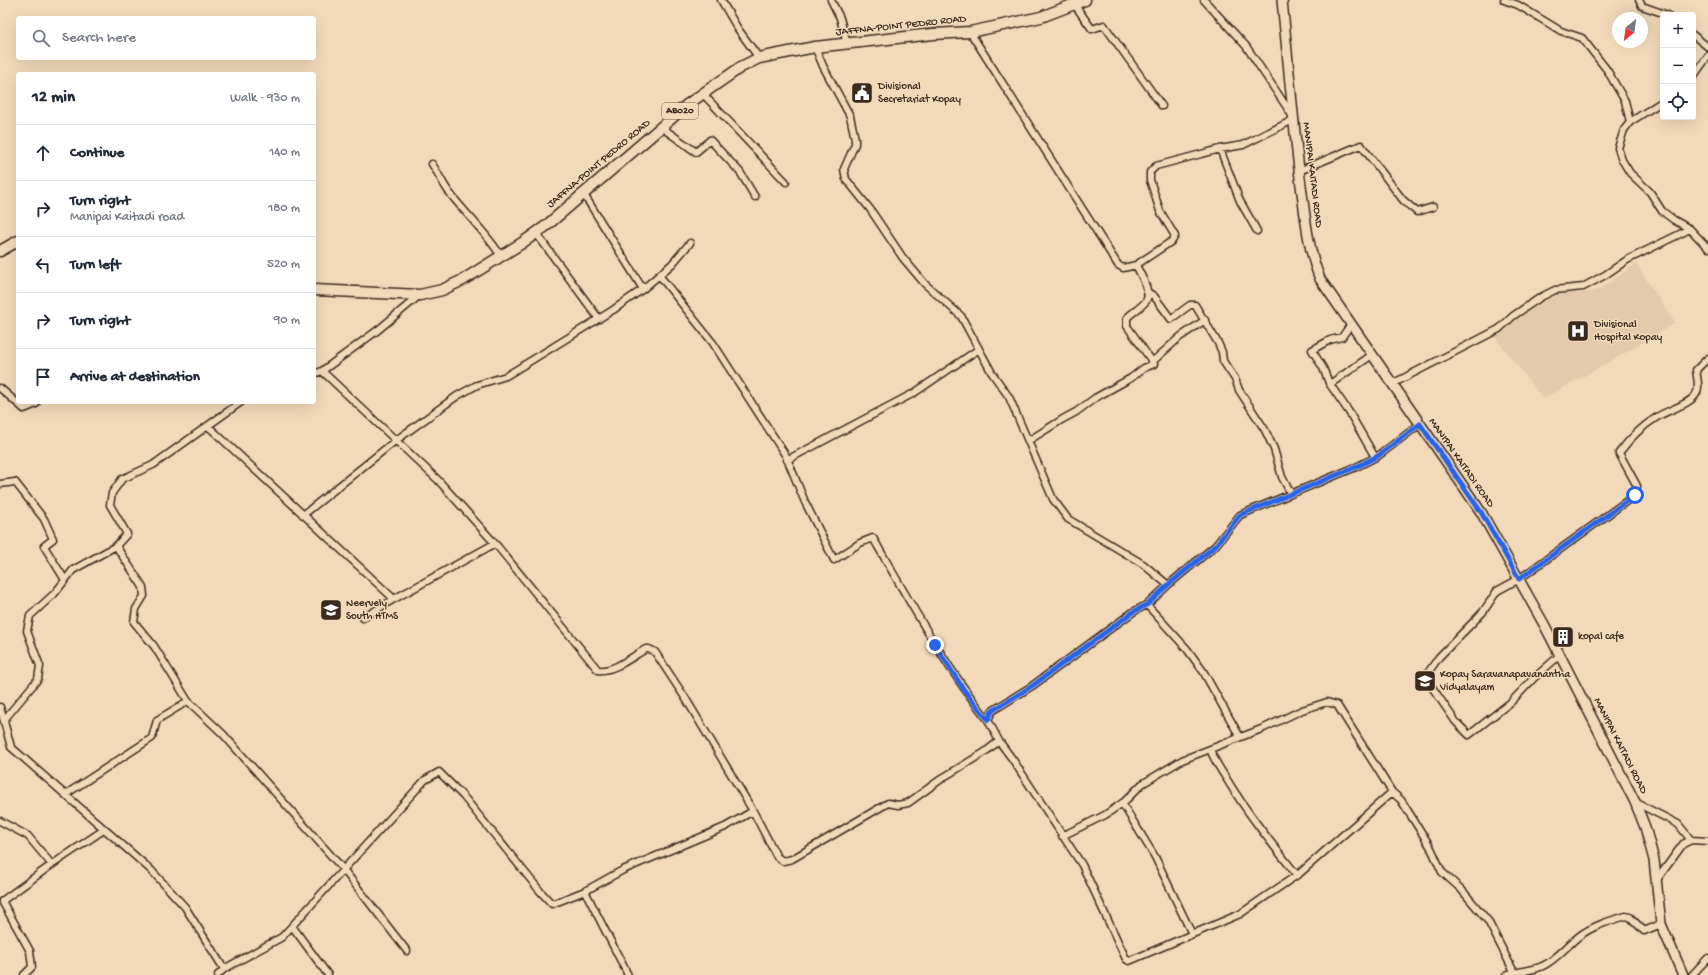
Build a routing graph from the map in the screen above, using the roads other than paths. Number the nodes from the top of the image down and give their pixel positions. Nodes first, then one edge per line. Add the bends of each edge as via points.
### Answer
1 (721, 0) edge
2 (831, 0) edge
3 (1085, 0) edge
4 (1204, 0) edge
5 (1282, 0) edge
6 (1504, 0) edge
7 (1639, 0) edge
8 (1074, 4) junction
9 (1660, 12) edge
10 (970, 32) junction
11 (1696, 37) edge
12 (848, 44) junction
13 (815, 47) junction
14 (1708, 47) edge
15 (1708, 56) edge
16 (759, 58) junction
17 (1696, 73) edge
18 (703, 94) junction
19 (1660, 103) edge
20 (1162, 106) dead end
21 (1293, 118) junction
22 (1630, 122) junction
23 (661, 128) junction
24 (1220, 149) junction
25 (432, 164) dead end
26 (1299, 171) junction
27 (786, 182) dead end
28 (583, 193) junction
29 (755, 197) dead end
30 (1433, 207) dead end
31 (1690, 229) junction
32 (1257, 232) dead end
33 (536, 233) junction
34 (16, 242) edge
35 (690, 243) dead end
36 (1708, 248) edge
37 (0, 251) edge
38 (501, 256) junction
39 (1136, 266) junction
40 (659, 275) junction
41 (643, 289) junction
42 (316, 290) edge
43 (1147, 292) junction
44 (420, 295) junction
45 (599, 319) junction
46 (1205, 320) junction
47 (1351, 324) junction
48 (979, 349) junction
49 (1372, 355) junction
50 (1708, 358) edge
51 (1152, 362) junction
52 (322, 371) junction
53 (316, 373) edge
54 (1330, 384) junction
55 (1392, 384) junction
56 (0, 388) edge
57 (16, 403) edge
58 (18, 404) edge
59 (36, 404) dead end
60 (238, 404) edge
61 (1420, 424) junction
62 (208, 426) junction
63 (395, 441) junction
64 (1028, 441) junction
65 (1375, 458) junction
66 (787, 460) junction
67 (0, 484) edge
68 (1291, 494) junction
69 (303, 515) junction
70 (494, 544) junction
71 (116, 546) junction
72 (1519, 579) junction
73 (65, 580) junction
74 (1168, 585) junction
75 (394, 599) junction
76 (1147, 605) junction
77 (363, 618) dead end
78 (1560, 655) junction
79 (188, 701) junction
80 (0, 708) edge
81 (4, 720) junction
82 (988, 720) junction
83 (1240, 737) junction
84 (999, 741) junction
85 (1210, 749) junction
86 (1392, 792) junction
87 (66, 794) junction
88 (1635, 802) junction
89 (1122, 803) junction
90 (753, 811) junction
91 (0, 821) edge
92 (105, 829) junction
93 (1062, 836) junction
94 (1691, 840) junction
95 (1708, 841) edge
96 (52, 865) junction
97 (343, 869) junction
98 (1297, 875) junction
99 (1655, 882) junction
100 (585, 890) junction
101 (1662, 924) junction
102 (292, 926) junction
103 (1192, 934) junction
104 (407, 951) dead end
105 (1708, 958) edge
106 (224, 969) junction
107 (1514, 972) junction
108 (24, 975) edge
109 (218, 975) edge
110 (328, 975) edge
111 (628, 975) edge
112 (1506, 975) edge
113 (1683, 975) edge
114 (1692, 975) edge

1 - 16 street
2 - 12 street
3 - 8 main road, JAFFNA-POINT PEDRO ROAD / AB020
4 - 21 street via 1246,46
5 - 21 main road, MANIPAI KAITADI ROAD
6 - 22 street via 1518,5 1561,31 1582,38 1607,70 1625,101
7 - 9 street via 1642,6
8 - 10 main road, JAFFNA-POINT PEDRO ROAD / AB020 via 1041,17
8 - 20 street via 1092,29 1104,25
10 - 12 main road, JAFFNA-POINT PEDRO ROAD / AB020
10 - 39 street via 1118,265 1123,268
11 - 14 street
12 - 13 main road, JAFFNA-POINT PEDRO ROAD / AB020
13 - 16 main road, JAFFNA-POINT PEDRO ROAD / AB020
13 - 48 street via 850,116 855,139 844,169 846,180 870,209 903,258 925,284 961,316
15 - 17 street
16 - 18 main road, JAFFNA-POINT PEDRO ROAD / AB020 via 741,67
18 - 23 main road, JAFFNA-POINT PEDRO ROAD / AB020
18 - 27 street
19 - 22 street
21 - 24 street via 1243,145
21 - 26 main road, MANIPAI KAITADI ROAD
22 - 31 street via 1624,130 1618,148 1622,160 1630,173 1650,192 1662,211
23 - 28 main road, JAFFNA-POINT PEDRO ROAD / AB020
23 - 29 street via 696,152 710,140 740,172
24 - 32 street via 1240,201
24 - 39 street via 1156,166 1150,172 1160,211 1175,236 1172,241
25 - 38 street via 451,195 479,226
26 - 30 street via 1361,145 1403,200 1418,212
26 - 47 main road, MANIPAI KAITADI ROAD via 1313,260 1320,279
28 - 33 main road, JAFFNA-POINT PEDRO ROAD / AB020
28 - 41 street
31 - 36 street
31 - 55 street via 1627,260 1583,287 1548,293 1498,329
33 - 38 main road, JAFFNA-POINT PEDRO ROAD / AB020
33 - 45 street
34 - 37 main road
35 - 40 street
38 - 44 main road, JAFFNA-POINT PEDRO ROAD / AB020 via 463,280 442,290
39 - 43 street
40 - 41 street
40 - 66 street via 713,343
41 - 45 street
42 - 44 main road, JAFFNA-POINT PEDRO ROAD / AB020
43 - 46 street via 1154,296 1171,319 1190,305 1195,305
43 - 51 street via 1146,301 1127,318 1127,326
44 - 52 street
45 - 63 street via 506,376 478,385 457,396
46 - 51 street
46 - 68 street via 1222,352 1223,361 1265,430
47 - 49 main road, MANIPAI KAITADI ROAD
47 - 54 street via 1342,337 1330,340 1312,350
48 - 64 street via 992,373 1010,397
48 - 66 street via 914,393
49 - 54 street
49 - 55 main road, MANIPAI KAITADI ROAD
50 - 72 street via 1696,370 1697,394 1691,400 1657,417 1631,436 1619,453 1637,486 1635,495
51 - 64 street via 1154,364
52 - 53 street
52 - 63 street
54 - 65 street
55 - 61 main road, MANIPAI KAITADI ROAD
56 - 57 street
58 - 59 street via 24,409
60 - 62 street
61 - 65 street
61 - 72 main road, MANIPAI KAITADI ROAD via 1481,512
62 - 69 street
62 - 71 street via 153,465 122,479 112,493 110,505 127,534
63 - 69 street
63 - 70 street via 438,480
64 - 74 street via 1053,499 1068,519 1143,564
65 - 68 street
66 - 82 street via 834,560 860,543 873,538 935,645 964,690
67 - 73 street via 15,482 44,519 53,539 44,546
68 - 74 street via 1240,515 1215,546
69 - 75 street
70 - 75 street
70 - 90 street via 598,670 604,671 646,649 655,652
71 - 73 street via 73,570
71 - 79 street via 143,587 144,596 136,609 134,622 154,646
72 - 78 main road, MANIPAI KAITADI ROAD
72 - 78 street via 1492,596 1483,612 1439,658 1425,677 1426,681 1456,722 1469,735 1511,702
73 - 81 street via 30,616 27,631 40,666 38,679
74 - 76 street
75 - 77 street
76 - 82 street via 1133,612 1032,686 992,711
76 - 83 street via 1187,649 1203,671
78 - 88 main road, MANIPAI KAITADI ROAD
79 - 87 street via 157,720 152,738
79 - 97 street via 223,734
80 - 81 street
81 - 87 street via 11,747
82 - 84 street
83 - 85 street
83 - 86 street via 1302,710 1327,702 1337,705
84 - 90 street via 908,803 888,803 792,859 783,861 777,857
84 - 93 street
85 - 89 street via 1182,760 1142,784
85 - 98 street via 1235,793
86 - 98 street
86 - 107 street via 1401,800 1430,846 1442,872 1461,889 1488,921
87 - 92 street
88 - 94 street via 1678,824
88 - 99 main road, MANIPAI KAITADI ROAD via 1654,860
89 - 93 street via 1106,815
89 - 103 street via 1154,857
90 - 100 street via 725,827 623,870
91 - 96 street via 28,836
92 - 96 street
92 - 106 street via 151,870 185,907
93 - 103 street via 1082,865 1126,959 1129,961
94 - 95 street
94 - 99 street via 1683,844
96 - 108 street via 2,901 30,951 32,967
97 - 100 street via 425,780 439,772 463,796 552,904
97 - 102 street
97 - 104 street
98 - 103 street via 1240,914
99 - 101 main road, MANIPAI KAITADI ROAD
100 - 111 street
101 - 107 street via 1644,931 1626,916 1602,923 1579,936 1547,964 1532,970
101 - 113 main road, MANIPAI KAITADI ROAD
102 - 106 street via 282,936
102 - 110 street
105 - 114 street
106 - 109 street
107 - 112 street

